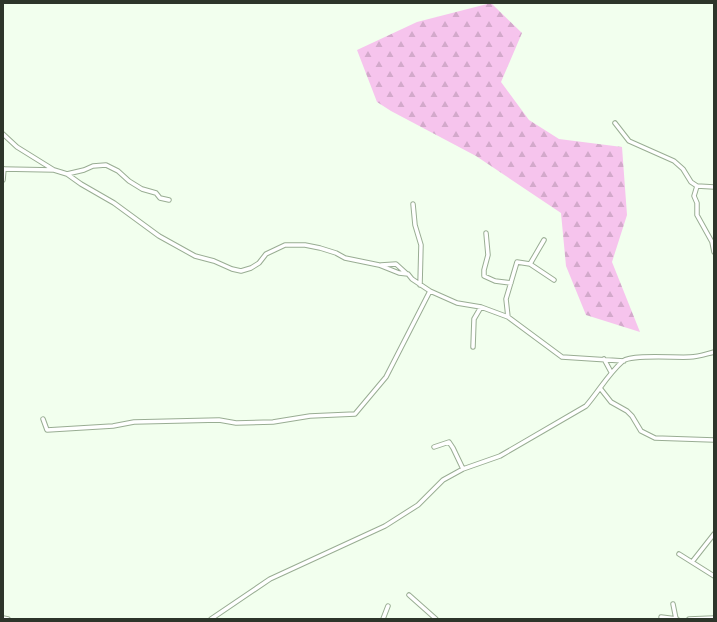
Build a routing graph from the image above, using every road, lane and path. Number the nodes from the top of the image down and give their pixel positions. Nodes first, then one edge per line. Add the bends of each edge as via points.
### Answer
1 (615, 123) dead end
2 (3, 134) edge
3 (4, 169) edge
4 (54, 170) junction
5 (67, 174) junction
6 (3, 180) edge
7 (697, 186) junction
8 (714, 187) edge
9 (169, 200) dead end
10 (413, 204) dead end
11 (486, 234) dead end
12 (544, 240) dead end
13 (714, 252) edge
14 (530, 264) junction
15 (379, 265) junction
16 (408, 274) junction
17 (554, 280) dead end
18 (511, 284) junction
19 (420, 285) junction
20 (430, 291) junction
21 (480, 307) junction
22 (508, 316) junction
23 (473, 347) dead end
24 (714, 352) edge
25 (604, 359) junction
26 (624, 360) junction
27 (611, 372) junction
28 (600, 388) junction
29 (43, 419) dead end
30 (714, 440) edge
31 (434, 447) dead end
32 (463, 469) junction
33 (714, 534) edge
34 (679, 554) dead end
35 (692, 562) junction
36 (714, 576) edge
37 (409, 595) dead end
38 (673, 604) dead end
39 (388, 606) dead end
40 (661, 617) dead end
41 (3, 618) edge
42 (714, 618) edge
43 (8, 619) edge
44 (211, 619) edge
45 (383, 619) edge
46 (436, 619) edge
47 (676, 619) edge
48 (689, 619) edge

1 - 7 street via 629,141 674,161
2 - 4 street via 17,147
3 - 4 street
3 - 6 street
4 - 5 street
5 - 9 street via 106,165 142,189
5 - 15 street via 114,203 159,236 195,256 232,269 251,268 266,254 285,245 320,248 345,258
7 - 8 street
7 - 13 street via 694,196 698,215 712,242
10 - 19 street via 415,225 421,245
11 - 18 street via 488,255 484,276
12 - 14 street
14 - 17 street
14 - 18 street via 517,262
15 - 16 street
15 - 16 street via 396,264
16 - 19 street
18 - 22 street via 506,299
19 - 20 street
20 - 21 street via 457,303
20 - 29 street via 386,376 356,414 310,416 273,422 134,422 113,426 47,430
21 - 22 street
21 - 23 street via 474,319
22 - 25 street via 562,357
24 - 26 street via 691,357 634,357
25 - 26 street
25 - 27 street
26 - 27 street
27 - 28 street
28 - 30 street via 611,402 632,416 641,431 655,438
28 - 32 street via 586,406 500,456
31 - 32 street via 449,442
32 - 44 street via 443,480 418,505 384,526 270,579
33 - 35 street
34 - 35 street
35 - 36 street
37 - 46 street
38 - 47 street
39 - 45 street
40 - 47 street
41 - 43 street
42 - 48 street

